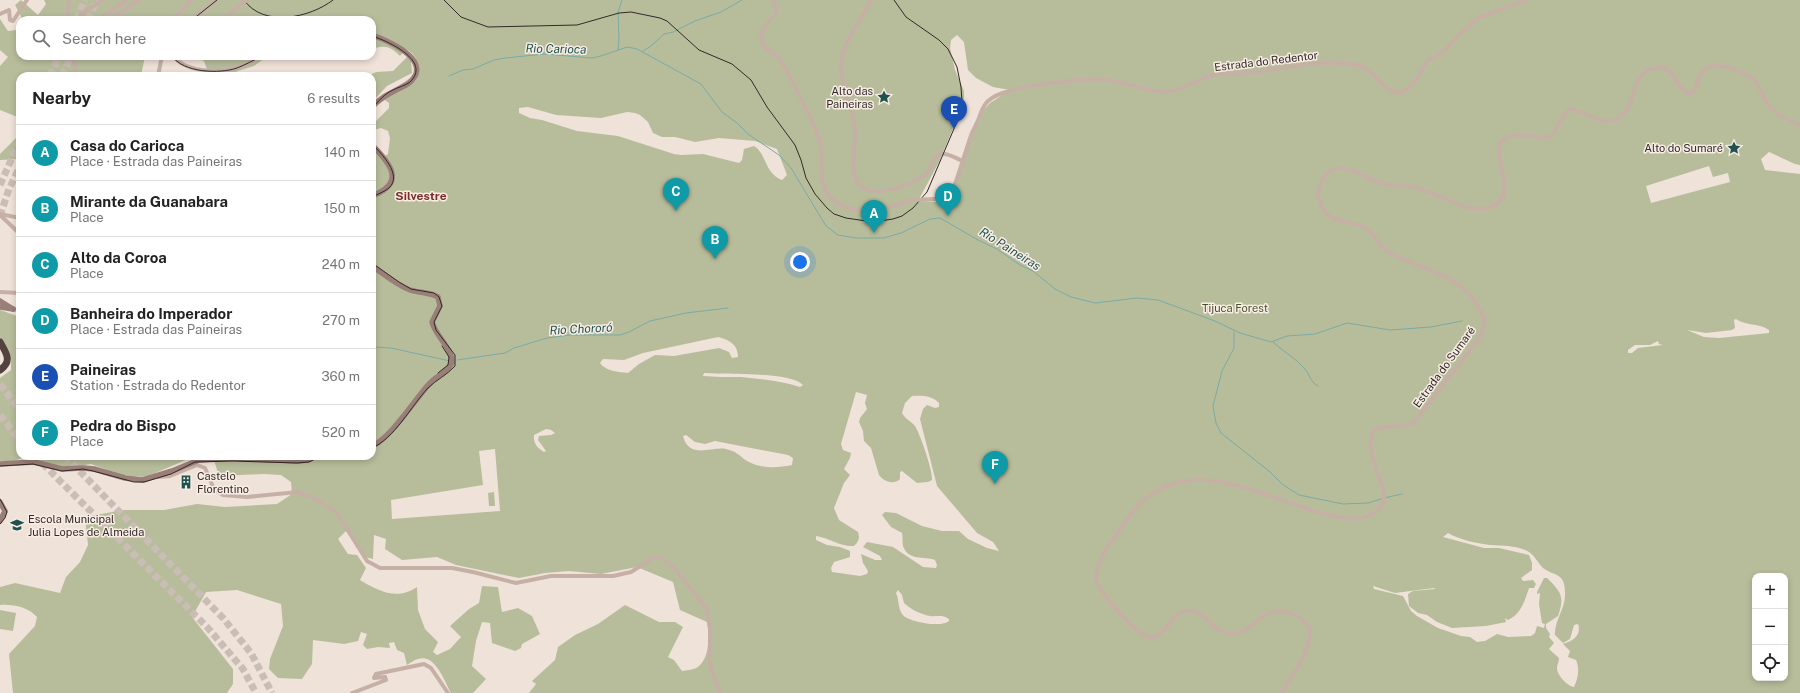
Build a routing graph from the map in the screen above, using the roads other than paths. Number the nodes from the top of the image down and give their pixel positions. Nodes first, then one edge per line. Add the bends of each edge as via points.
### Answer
1 (27, 0) edge
2 (69, 0) edge
3 (103, 0) edge
4 (126, 0) edge
5 (139, 0) edge
6 (192, 0) edge
7 (216, 0) edge
8 (247, 0) edge
9 (773, 0) edge
10 (871, 0) edge
11 (1527, 0) edge
12 (0, 14) edge
13 (16, 16) edge
14 (16, 16) edge
15 (67, 16) edge
16 (80, 16) edge
17 (105, 16) edge
18 (114, 16) edge
19 (177, 16) edge
20 (196, 16) edge
21 (228, 16) edge
22 (376, 37) edge
23 (74, 60) edge
24 (161, 60) edge
25 (177, 60) edge
26 (253, 60) edge
27 (75, 72) edge
28 (159, 72) edge
29 (376, 102) edge
30 (1800, 125) edge
31 (376, 149) edge
32 (963, 162) junction
33 (376, 194) edge
34 (0, 215) edge
35 (16, 217) edge
36 (16, 230) edge
37 (376, 269) edge
38 (0, 292) edge
39 (16, 293) edge
40 (0, 301) edge
41 (0, 307) edge
42 (14, 309) joint
43 (0, 342) edge
44 (0, 370) edge
45 (376, 444) edge
46 (208, 460) edge
47 (277, 460) edge
48 (308, 460) edge
49 (0, 464) edge
50 (151, 477) junction
51 (0, 502) edge
52 (0, 521) edge
53 (352, 693) edge
54 (448, 693) edge
55 (720, 693) edge
56 (1282, 693) edge

1 - 14 street
2 - 15 street
3 - 16 street
4 - 17 street
5 - 18 street
6 - 19 street
7 - 20 street
8 - 21 street, bridge
9 - 32 street, bridge via 777,10 762,32 761,40 780,60 814,124 820,143 823,185 838,204 856,210 886,208 912,200 942,197 956,183
10 - 32 street via 844,50 841,63 855,128 856,181 874,191 889,191 919,179 928,172 936,156 940,154
11 - 32 street, Estrada do Redentor via 1478,18 1444,52 1428,61 1414,83 1401,93 1382,84 1366,68 1324,63 1246,74 1214,75 1173,91 1140,89 1118,81 1097,78 1039,85 998,94 991,98 980,113
12 - 13 street via 9,10 10,20 13,21
22 - 29 street via 409,55 416,63 417,69 410,82
23 - 27 street
24 - 28 street
25 - 26 street via 208,71 236,68
30 - 56 street, Estrada do Sumaré via 1771,108 1756,83 1745,73 1721,66 1708,67 1703,70 1694,92 1689,94 1684,92 1668,71 1659,68 1648,70 1640,76 1629,108 1615,119 1603,120 1570,109 1552,136 1511,136 1501,141 1499,152 1505,185 1501,198 1491,207 1471,208 1414,187 1379,183 1348,169 1333,170 1326,174 1319,186 1318,196 1326,213 1345,223 1364,227 1386,250 1448,278 1463,288 1475,300 1485,320 1480,336 1413,424 1375,429 1372,433 1371,457 1385,494 1383,505 1368,517 1338,517 1235,485 1207,480 1185,481 1151,494 1135,508 1104,555 1096,577 1096,583 1102,592 1135,628 1151,638 1161,634 1177,614 1190,610 1224,633 1231,634 1240,633 1270,612 1278,610 1297,615 1310,628 1309,643 1302,662
31 - 33 street via 385,159 393,178 389,187
34 - 35 street
34 - 36 street
37 - 45 street via 410,290 438,297 440,306 432,322 434,331 450,352 452,362 448,369 432,381 388,434
38 - 39 street
40 - 42 street
41 - 42 street
43 - 44 highway via 8,361
46 - 50 street via 195,461
47 - 48 street
49 - 50 street via 28,462 62,469 94,469 134,480
50 - 55 street via 170,476 197,465 205,468 214,489 224,495 247,497 292,492 308,495 337,513 368,561 380,568 452,568 516,583 551,576 613,576 631,572 653,558 662,558 675,569 706,608 710,627 710,665
51 - 52 street via 5,511
53 - 54 street via 386,680 385,677 374,678 376,674 424,664 431,668

